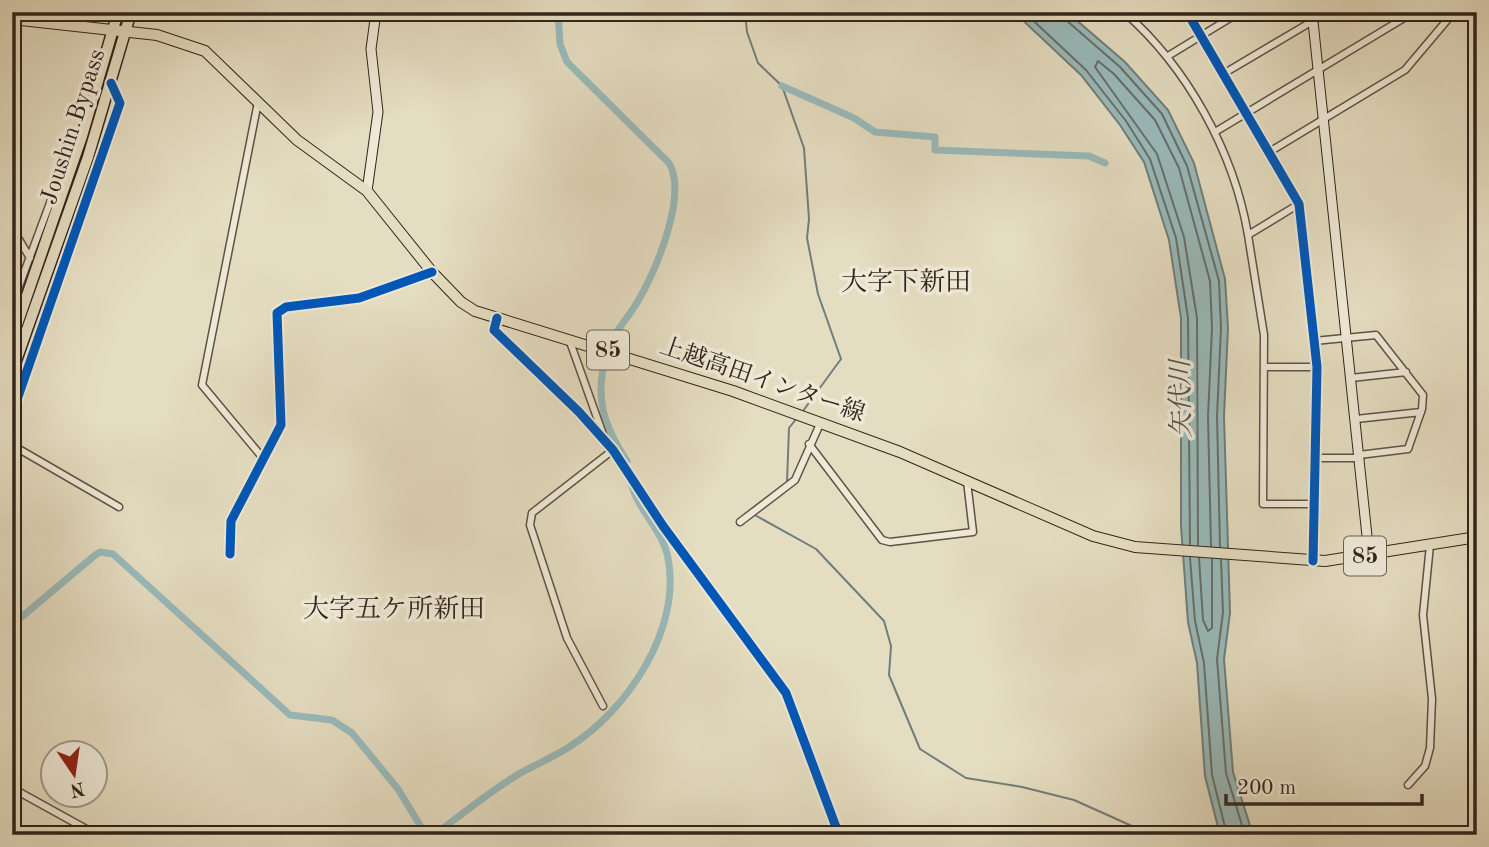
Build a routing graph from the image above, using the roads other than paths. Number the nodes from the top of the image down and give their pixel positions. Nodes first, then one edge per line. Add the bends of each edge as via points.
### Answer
1 (118, 12) edge
2 (131, 12) edge
3 (376, 12) edge
4 (1124, 12) edge
5 (1240, 12) edge
6 (1328, 12) edge
7 (1414, 12) edge
8 (1454, 12) edge
9 (1188, 13) edge
10 (1312, 17) edge
11 (12, 19) edge
12 (114, 32) junction
13 (126, 33) junction
14 (1201, 37) junction
15 (1168, 57) junction
16 (1319, 68) junction
17 (1223, 74) junction
18 (111, 83) junction
19 (258, 102) junction
20 (1249, 114) junction
21 (1323, 120) junction
22 (1215, 132) junction
23 (82, 136) junction
24 (1271, 151) junction
25 (367, 191) junction
26 (1299, 204) junction
27 (14, 231) edge
28 (1248, 235) junction
29 (30, 258) junction
30 (432, 272) junction
31 (12, 305) edge
32 (497, 317) junction
33 (568, 338) junction
34 (1347, 338) junction
35 (12, 339) edge
36 (1314, 341) junction
37 (1265, 367) junction
38 (1317, 367) junction
39 (12, 372) edge
40 (1406, 372) junction
41 (1351, 377) junction
42 (1422, 412) junction
43 (12, 414) edge
44 (1356, 419) junction
45 (820, 424) junction
46 (809, 444) junction
47 (12, 445) edge
48 (609, 446) junction
49 (262, 457) junction
50 (1359, 457) junction
51 (1314, 458) junction
52 (967, 480) junction
53 (1313, 504) junction
54 (119, 507) dead end
55 (740, 522) dead end
56 (1477, 537) edge
57 (1430, 545) junction
58 (230, 554) dead end
59 (1369, 555) junction
60 (1313, 561) junction
61 (786, 693) joint
62 (603, 706) dead end
63 (1408, 785) dead end
64 (12, 788) edge
65 (97, 835) edge
66 (839, 835) edge

1 - 12 highway, Joushin Bypass
2 - 13 highway, Joushin Bypass
3 - 25 street via 371,49 378,112
4 - 15 street
5 - 14 street
6 - 10 street
7 - 16 street
8 - 21 street via 1411,65
9 - 14 street
10 - 16 street
10 - 17 street
11 - 12 main road, 上越高田インター線
12 - 13 main road, 上越高田インター線
12 - 23 highway, Joushin Bypass
13 - 18 highway, Joushin Bypass
13 - 19 main road, 上越高田インター線 / 85 via 167,37 198,48
14 - 15 street
14 - 17 street
15 - 22 street
16 - 20 street
16 - 21 street
17 - 20 street
18 - 39 highway, Joushin Bypass
18 - 43 street via 120,103
19 - 25 main road, 上越高田インター線 / 85 via 313,153
19 - 49 street via 202,385
20 - 22 street
20 - 24 street
21 - 24 street
21 - 34 street
22 - 28 street
23 - 29 street via 73,141
23 - 35 highway, Joushin Bypass
24 - 26 street
25 - 30 main road, 上越高田インター線 / 85
26 - 28 street
26 - 36 street
27 - 29 street
28 - 37 street via 1262,313
29 - 31 street via 29,271
30 - 32 main road, 上越高田インター線 / 85 via 467,307
30 - 49 street via 359,298 286,307 277,313 281,425
32 - 33 main road, 上越高田インター線 / 85
32 - 48 street via 494,330
33 - 45 main road, 上越高田インター線 / 85
33 - 48 street
34 - 36 street
34 - 40 street via 1376,335
34 - 41 street
36 - 38 street
37 - 38 street
37 - 53 street via 1263,504
38 - 51 street
40 - 41 street
40 - 42 street via 1423,395
41 - 44 street
42 - 44 street
42 - 50 street via 1408,449
44 - 50 street
45 - 46 street
45 - 52 main road, 上越高田インター線 / 85
46 - 52 street via 882,540 890,542 973,532
46 - 55 street via 794,480
47 - 54 street
48 - 61 street
48 - 62 street via 532,513 530,525 567,638
49 - 58 street via 230,521
50 - 51 street
50 - 59 street
51 - 53 street
52 - 60 main road, 上越高田インター線 / 85 via 1093,536 1135,547
53 - 60 street
56 - 57 main road, 上越高田インター線 / 85
57 - 59 main road, 上越高田インター線 / 85
57 - 63 street via 1423,615 1432,699 1430,748 1425,766
59 - 60 main road, 上越高田インター線 / 85
61 - 66 street
64 - 65 street

